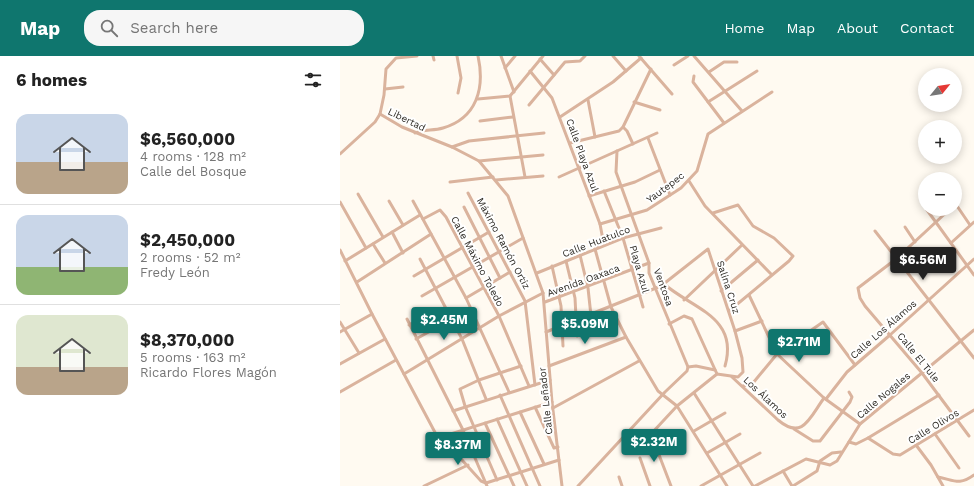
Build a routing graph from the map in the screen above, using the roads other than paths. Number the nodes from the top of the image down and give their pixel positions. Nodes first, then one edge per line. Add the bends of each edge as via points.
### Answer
1 (417, 56) edge
2 (457, 56) edge
3 (478, 56) edge
4 (501, 56) edge
5 (515, 56) edge
6 (586, 56) edge
7 (613, 56) edge
8 (688, 56) edge
9 (694, 56) edge
10 (541, 57) edge
11 (640, 57) edge
12 (737, 62) dead end
13 (674, 65) dead end
14 (505, 68) junction
15 (651, 69) junction
16 (530, 71) junction
17 (626, 71) junction
18 (757, 71) dead end
19 (709, 72) junction
20 (554, 75) junction
21 (694, 76) dead end
22 (403, 87) dead end
23 (544, 87) junction
24 (385, 89) junction
25 (725, 91) junction
26 (514, 92) junction
27 (772, 92) dead end
28 (458, 93) dead end
29 (672, 94) dead end
30 (510, 96) junction
31 (478, 99) junction
32 (588, 100) junction
33 (634, 102) junction
34 (708, 102) junction
35 (529, 105) dead end
36 (660, 110) dead end
37 (742, 111) junction
38 (380, 114) junction
39 (513, 117) junction
40 (560, 117) junction
41 (480, 121) dead end
42 (724, 123) junction
43 (623, 127) junction
44 (415, 133) junction
45 (657, 133) dead end
46 (544, 134) dead end
47 (517, 137) junction
48 (595, 137) junction
49 (648, 138) junction
50 (570, 143) junction
51 (633, 144) junction
52 (452, 147) junction
53 (617, 151) junction
54 (340, 154) edge
55 (543, 155) dead end
56 (521, 157) junction
57 (479, 161) junction
58 (579, 168) junction
59 (660, 170) junction
60 (543, 176) dead end
61 (493, 177) junction
62 (525, 177) junction
63 (559, 177) dead end
64 (496, 180) junction
65 (689, 181) junction
66 (450, 182) dead end
67 (621, 187) junction
68 (604, 191) junction
69 (468, 193) dead end
70 (358, 194) dead end
71 (670, 195) junction
72 (589, 196) junction
73 (389, 201) dead end
74 (413, 201) dead end
75 (340, 202) edge
76 (464, 207) dead end
77 (713, 213) junction
78 (962, 214) edge
79 (420, 215) junction
80 (631, 215) junction
81 (932, 216) edge
82 (942, 216) edge
83 (423, 219) junction
84 (617, 219) junction
85 (936, 222) junction
86 (974, 222) edge
87 (600, 224) junction
88 (403, 225) junction
89 (970, 225) junction
90 (905, 227) dead end
91 (661, 228) dead end
92 (875, 231) dead end
93 (392, 232) junction
94 (489, 232) junction
95 (431, 234) junction
96 (638, 234) junction
97 (383, 237) junction
98 (479, 237) junction
99 (523, 238) junction
100 (623, 238) junction
101 (915, 242) junction
102 (951, 243) junction
103 (373, 244) junction
104 (742, 245) junction
105 (462, 247) junction
106 (366, 248) junction
107 (595, 249) junction
108 (340, 250) edge
109 (499, 251) junction
110 (403, 253) junction
111 (580, 255) junction
112 (489, 257) junction
113 (420, 259) dead end
114 (444, 259) junction
115 (896, 259) junction
116 (974, 259) edge
117 (758, 260) junction
118 (346, 261) junction
119 (566, 261) junction
120 (385, 263) junction
121 (649, 263) junction
122 (472, 266) junction
123 (552, 266) junction
124 (967, 266) junction
125 (426, 269) junction
126 (633, 270) junction
127 (715, 270) junction
128 (510, 272) junction
129 (537, 273) junction
130 (771, 274) junction
131 (974, 275) edge
132 (414, 276) dead end
133 (454, 277) junction
134 (500, 278) junction
135 (603, 279) junction
136 (357, 282) junction
137 (664, 284) junction
138 (588, 285) junction
139 (483, 287) junction
140 (436, 288) junction
141 (655, 289) junction
142 (573, 291) junction
143 (722, 291) junction
144 (543, 293) junction
145 (639, 295) junction
146 (749, 295) junction
147 (422, 296) dead end
148 (559, 297) junction
149 (466, 298) junction
150 (684, 300) junction
151 (929, 300) junction
152 (525, 301) junction
153 (545, 302) junction
154 (611, 307) junction
155 (643, 307) dead end
156 (728, 311) junction
157 (372, 314) junction
158 (591, 315) junction
159 (499, 316) junction
160 (421, 318) dead end
161 (407, 319) dead end
162 (452, 319) junction
163 (576, 321) junction
164 (762, 321) junction
165 (340, 322) edge
166 (669, 324) junction
167 (409, 325) junction
168 (592, 325) dead end
169 (562, 326) junction
170 (481, 328) junction
171 (345, 329) junction
172 (974, 330) edge
173 (735, 331) junction
174 (340, 332) edge
175 (546, 332) junction
176 (890, 335) junction
177 (577, 336) dead end
178 (626, 338) junction
179 (385, 339) junction
180 (416, 339) junction
181 (462, 339) junction
182 (961, 340) junction
183 (563, 346) dead end
184 (359, 353) junction
185 (777, 354) junction
186 (974, 358) edge
187 (396, 360) junction
188 (427, 360) junction
189 (639, 361) junction
190 (340, 364) edge
191 (856, 365) junction
192 (520, 366) junction
193 (549, 366) junction
194 (725, 366) dead end
195 (688, 367) junction
196 (715, 370) junction
197 (501, 373) junction
198 (922, 373) junction
199 (404, 374) junction
200 (717, 374) junction
201 (731, 376) junction
202 (479, 380) junction
203 (550, 380) junction
204 (535, 385) junction
205 (529, 386) junction
206 (743, 386) junction
207 (340, 392) edge
208 (509, 392) junction
209 (849, 392) dead end
210 (694, 393) junction
211 (500, 395) junction
212 (939, 395) junction
213 (662, 396) junction
214 (486, 399) junction
215 (825, 399) junction
216 (552, 402) junction
217 (466, 406) junction
218 (677, 406) junction
219 (536, 407) junction
220 (553, 408) junction
221 (974, 410) edge
222 (454, 411) junction
223 (842, 411) junction
224 (520, 412) junction
225 (725, 413) dead end
226 (508, 416) junction
227 (497, 419) junction
228 (711, 420) junction
229 (958, 420) junction
230 (485, 423) junction
231 (860, 424) junction
232 (474, 426) junction
233 (793, 429) junction
234 (463, 430) junction
235 (694, 431) junction
236 (740, 434) dead end
237 (935, 434) junction
238 (969, 436) dead end
239 (438, 438) junction
240 (868, 438) junction
241 (849, 442) junction
242 (726, 443) junction
243 (916, 445) junction
244 (558, 448) junction
245 (843, 450) junction
246 (707, 453) junction
247 (760, 453) dead end
248 (640, 458) dead end
249 (559, 460) junction
250 (820, 461) junction
251 (544, 464) junction
252 (740, 464) junction
253 (468, 465) junction
254 (532, 468) junction
255 (959, 468) dead end
256 (521, 472) junction
257 (783, 472) junction
258 (974, 475) edge
259 (509, 476) junction
260 (721, 476) junction
261 (619, 477) dead end
262 (938, 477) junction
263 (497, 480) junction
264 (487, 485) edge
265 (424, 486) edge
266 (514, 486) edge
267 (527, 486) edge
268 (540, 486) edge
269 (562, 486) edge
270 (578, 486) edge
271 (622, 486) edge
272 (650, 486) edge
273 (670, 486) edge
274 (701, 486) edge
275 (727, 486) edge
276 (754, 486) edge
277 (793, 486) edge
278 (943, 486) edge

1 - 24 street, Libertad via 396,58 386,69
2 - 28 street via 461,78
3 - 31 street via 482,72
4 - 14 street
5 - 14 street
6 - 20 street via 580,61 565,62
7 - 17 street
8 - 13 street
9 - 19 street
10 - 16 street
10 - 20 street
11 - 15 street
11 - 17 street
12 - 19 street via 724,62
14 - 26 street
15 - 29 street
15 - 33 street
16 - 23 street, Calle Playa Azul
16 - 26 street
17 - 32 street
18 - 25 street
19 - 25 street
20 - 23 street
21 - 34 street via 693,82
22 - 24 street
23 - 35 street
23 - 40 street, Calle Playa Azul
24 - 38 street, Libertad
25 - 34 street
25 - 37 street
26 - 30 street
27 - 37 street, Yautepec
30 - 31 street
30 - 39 street
31 - 44 street via 473,108 453,124
32 - 40 street
32 - 48 street
33 - 36 street
33 - 43 street
34 - 42 street
37 - 42 street, Yautepec
38 - 44 street, Libertad
38 - 54 street via 375,122
39 - 41 street
39 - 47 street
40 - 50 street, Calle Playa Azul
42 - 65 street, Yautepec via 708,134 697,171
43 - 48 street via 619,131
43 - 51 street
44 - 52 street, Libertad
45 - 49 street
46 - 47 street
47 - 52 street via 470,141
47 - 56 street
48 - 50 street
49 - 51 street
49 - 59 street
50 - 58 street, Calle Playa Azul
51 - 53 street
52 - 57 street, Libertad
53 - 58 street
53 - 67 street, Ventosa via 616,172
55 - 56 street
56 - 57 street
56 - 62 street
57 - 61 street, Libertad
58 - 63 street
58 - 72 street, Calle Playa Azul
59 - 67 street
59 - 71 street
60 - 62 street
61 - 64 street, Libertad
61 - 66 street
62 - 64 street
64 - 99 street, Calle Leñador via 508,196
65 - 71 street, Yautepec
65 - 77 street via 705,206
67 - 68 street
67 - 80 street, Ventosa
68 - 72 street
68 - 84 street, Playa Azul
69 - 94 street, Máximo Ramón Ortiz
70 - 97 street
71 - 80 street, Yautepec via 653,207
72 - 87 street, Calle Playa Azul
73 - 88 street
74 - 79 street
75 - 106 street
76 - 98 street
77 - 104 street
77 - 130 street via 738,205 753,226 790,251 793,256 789,261
78 - 89 street
79 - 83 street
79 - 88 street
80 - 84 street, Yautepec
80 - 96 street, Ventosa
81 - 85 street
82 - 85 street
83 - 95 street
83 - 105 street, Calle Máximo Toledo via 440,210
84 - 87 street, Yautepec
84 - 100 street, Playa Azul
85 - 101 street
85 - 102 street
86 - 89 street
87 - 107 street, Calle Playa Azul via 603,240
88 - 93 street
89 - 102 street
90 - 101 street
91 - 96 street, Calle Huatulco
92 - 115 street
93 - 97 street
93 - 110 street
94 - 98 street
94 - 109 street, Máximo Ramón Ortiz
95 - 110 street
95 - 114 street
96 - 100 street, Calle Huatulco
96 - 121 street, Ventosa
97 - 103 street
98 - 105 street
98 - 112 street
99 - 109 street
99 - 129 street, Calle Leñador
100 - 107 street, Calle Huatulco
100 - 126 street, Playa Azul
101 - 115 street
102 - 124 street
103 - 106 street
103 - 120 street
104 - 117 street
104 - 127 street
105 - 114 street
105 - 122 street, Calle Máximo Toledo
106 - 118 street
107 - 111 street, Calle Huatulco
107 - 135 street
108 - 118 street
109 - 112 street
109 - 128 street, Máximo Ramón Ortiz
110 - 120 street
111 - 119 street, Calle Huatulco
111 - 138 street
112 - 122 street
112 - 134 street
113 - 125 street
114 - 125 street
114 - 133 street
115 - 151 street
115 - 176 street, Calle El Tule via 858,288 865,306
116 - 124 street, Calle Los Álamos
117 - 130 street
117 - 143 street
118 - 136 street
119 - 123 street, Calle Huatulco
119 - 142 street
120 - 136 street
121 - 126 street, Avenida Oaxaca
121 - 141 street, Ventosa via 648,270
122 - 133 street
122 - 139 street, Calle Máximo Toledo
123 - 129 street, Calle Huatulco
123 - 148 street
124 - 131 street
124 - 151 street, Calle Los Álamos
125 - 132 street
125 - 140 street
126 - 135 street, Avenida Oaxaca
126 - 145 street, Playa Azul
127 - 137 street, Salina Cruz via 708,249
127 - 143 street, Salina Cruz
127 - 150 street
128 - 134 street
128 - 152 street, Máximo Ramón Ortiz
129 - 144 street, Calle Leñador
130 - 146 street
133 - 140 street
133 - 149 street
134 - 139 street
135 - 138 street, Avenida Oaxaca
135 - 154 street
136 - 157 street
137 - 141 street, Salina Cruz
137 - 150 street
138 - 142 street, Avenida Oaxaca
138 - 158 street
139 - 149 street
139 - 159 street, Calle Máximo Toledo
140 - 147 street
140 - 162 street
141 - 145 street, Salina Cruz
141 - 166 street, Ventosa
142 - 148 street, Avenida Oaxaca
142 - 163 street
143 - 156 street, Salina Cruz
144 - 152 street
144 - 153 street, Calle Leñador
145 - 154 street
145 - 155 street, Playa Azul
146 - 156 street
146 - 164 street
148 - 153 street, Avenida Oaxaca
148 - 169 street
149 - 170 street
150 - 194 street via 700,307 721,326 729,352
151 - 176 street, Calle Los Álamos
151 - 182 street
152 - 159 street
152 - 204 street
153 - 175 street, Calle Leñador
154 - 158 street
154 - 178 street
156 - 173 street, Salina Cruz
157 - 171 street
157 - 179 street
158 - 163 street
158 - 168 street
159 - 170 street
159 - 192 street, Calle Máximo Toledo
160 - 167 street
161 - 167 street
162 - 180 street
162 - 181 street
163 - 169 street
163 - 177 street
164 - 173 street
164 - 185 street
165 - 171 street
166 - 195 street, Ventosa
166 - 196 street via 684,316 692,319
167 - 180 street
169 - 175 street
169 - 183 street
170 - 181 street
170 - 197 street
171 - 174 street
171 - 184 street
172 - 182 street, Calle Nogales
173 - 201 street, Salina Cruz via 742,358 742,372 738,377
175 - 193 street, Calle Leñador
176 - 191 street, Calle Los Álamos
176 - 198 street, Calle El Tule
178 - 189 street
178 - 193 street
179 - 184 street
179 - 187 street
180 - 188 street
181 - 188 street
181 - 202 street
182 - 186 street
182 - 198 street, Calle Nogales
184 - 190 street
185 - 191 street via 823,322
185 - 206 street via 753,383
185 - 215 street
187 - 199 street
187 - 207 street
188 - 199 street
188 - 222 street
189 - 213 street
189 - 220 street
191 - 215 street, Calle Los Álamos
192 - 197 street
192 - 205 street, Calle Máximo Toledo
193 - 203 street, Calle Leñador
195 - 196 street
195 - 213 street
196 - 200 street
197 - 202 street
197 - 208 street
198 - 212 street, Calle El Tule
198 - 231 street, Calle Nogales
199 - 239 street
200 - 201 street
200 - 210 street
201 - 206 street, Los Álamos
202 - 214 street
202 - 217 street via 460,389
203 - 204 street
203 - 216 street, Calle Leñador
204 - 205 street
205 - 208 street
206 - 233 street, Los Álamos via 778,420
208 - 211 street
209 - 223 street via 852,397
210 - 218 street
210 - 228 street
211 - 214 street
211 - 226 street
212 - 229 street, Calle El Tule
212 - 240 street
213 - 218 street
213 - 270 street
214 - 217 street
215 - 223 street
215 - 233 street, Los Álamos via 803,426
216 - 219 street
216 - 220 street, Calle Leñador
217 - 222 street
217 - 232 street
218 - 235 street
218 - 273 street via 651,434
219 - 224 street
219 - 244 street via 554,448
220 - 244 street, Calle Leñador
221 - 229 street, Calle Olivos
222 - 234 street
223 - 231 street
223 - 233 street via 820,441
224 - 226 street
224 - 251 street
225 - 228 street
226 - 227 street
226 - 254 street
227 - 230 street
227 - 256 street
228 - 235 street
228 - 242 street
229 - 237 street, Calle Olivos
229 - 238 street, Calle El Tule
230 - 232 street
230 - 259 street
231 - 241 street, Calle Nogales
232 - 234 street
232 - 263 street
234 - 239 street
234 - 264 street
235 - 246 street
236 - 242 street
237 - 243 street, Calle Olivos
237 - 255 street
239 - 253 street via 445,449
240 - 241 street via 856,444
240 - 243 street, Calle Olivos via 893,454 900,455
241 - 245 street, Calle Nogales
242 - 246 street
242 - 252 street
243 - 262 street
244 - 249 street, Calle Leñador
245 - 250 street via 832,453
245 - 250 street, Calle Nogales via 833,464
246 - 260 street
247 - 252 street
248 - 272 street
249 - 251 street
249 - 269 street, Calle Leñador
250 - 257 street, Calle Nogales via 806,459
250 - 277 street via 817,471
251 - 254 street
252 - 260 street
252 - 276 street
253 - 264 street
253 - 265 street
254 - 256 street
254 - 268 street
256 - 259 street
256 - 267 street
257 - 276 street
257 - 277 street
258 - 262 street via 963,481 954,482
259 - 263 street
259 - 266 street
260 - 274 street
260 - 275 street
261 - 271 street
262 - 278 street
263 - 264 street

